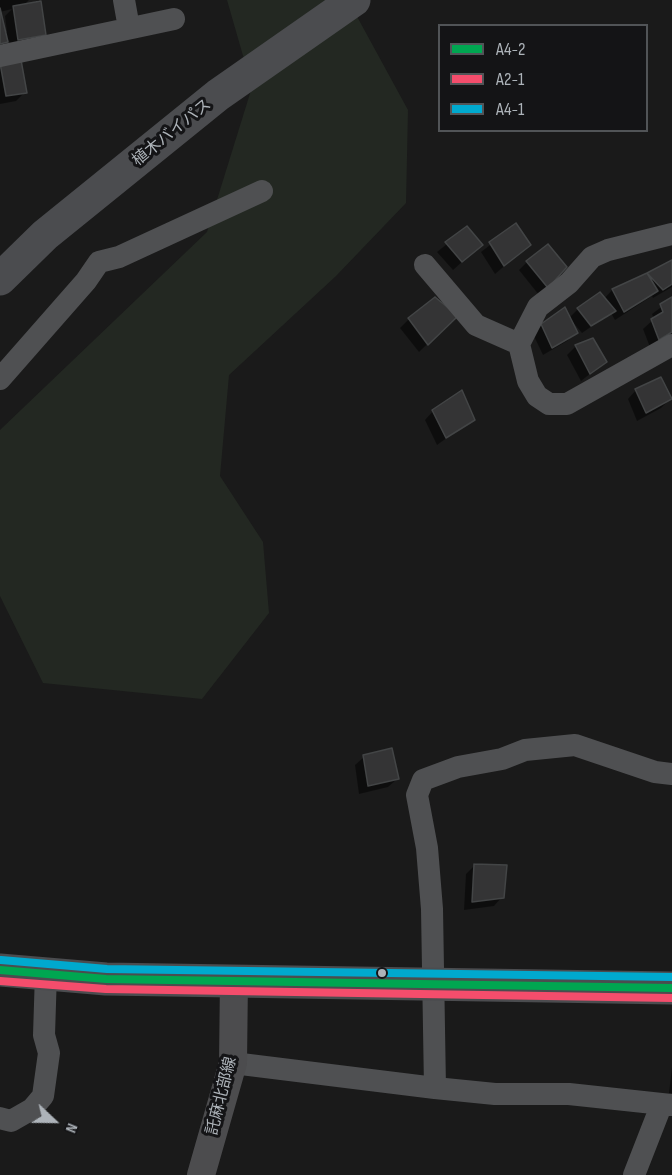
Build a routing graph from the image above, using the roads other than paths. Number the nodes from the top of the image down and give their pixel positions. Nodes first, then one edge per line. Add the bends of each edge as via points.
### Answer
1 (124, 0) edge
2 (354, 0) edge
3 (174, 19) dead end
4 (129, 28) junction
5 (0, 56) edge
6 (262, 191) dead end
7 (672, 234) edge
8 (45, 235) junction
9 (425, 265) dead end
10 (0, 279) edge
11 (0, 289) edge
12 (519, 344) junction
13 (672, 345) edge
14 (0, 379) edge
15 (672, 774) edge
16 (0, 970) edge
17 (46, 973) junction
18 (234, 980) junction
19 (434, 984) junction
20 (672, 988) edge
21 (233, 1063) junction
22 (435, 1088) junction
23 (666, 1104) edge
24 (0, 1118) edge
25 (201, 1175) edge
26 (634, 1175) edge

1 - 4 street
2 - 8 highway, 植木バイパス via 218,95
3 - 4 street
4 - 5 street
6 - 14 street via 119,257 99,262
7 - 12 street via 592,257 569,283 538,306
8 - 10 highway, 植木バイパス
8 - 11 highway
9 - 12 street via 476,325
12 - 13 street via 528,381 537,396 549,404 567,404
15 - 19 street via 575,745 525,750 423,780 417,795 428,858
16 - 17 highway
17 - 18 highway via 106,979
17 - 24 street via 44,1035 49,1053 43,1096 32,1109 11,1121
18 - 19 highway
18 - 21 main road, 託麻北部線
19 - 20 highway
19 - 22 street
21 - 22 street
21 - 25 main road, 託麻北部線
22 - 23 street via 495,1094 569,1094
23 - 26 street via 659,1111

